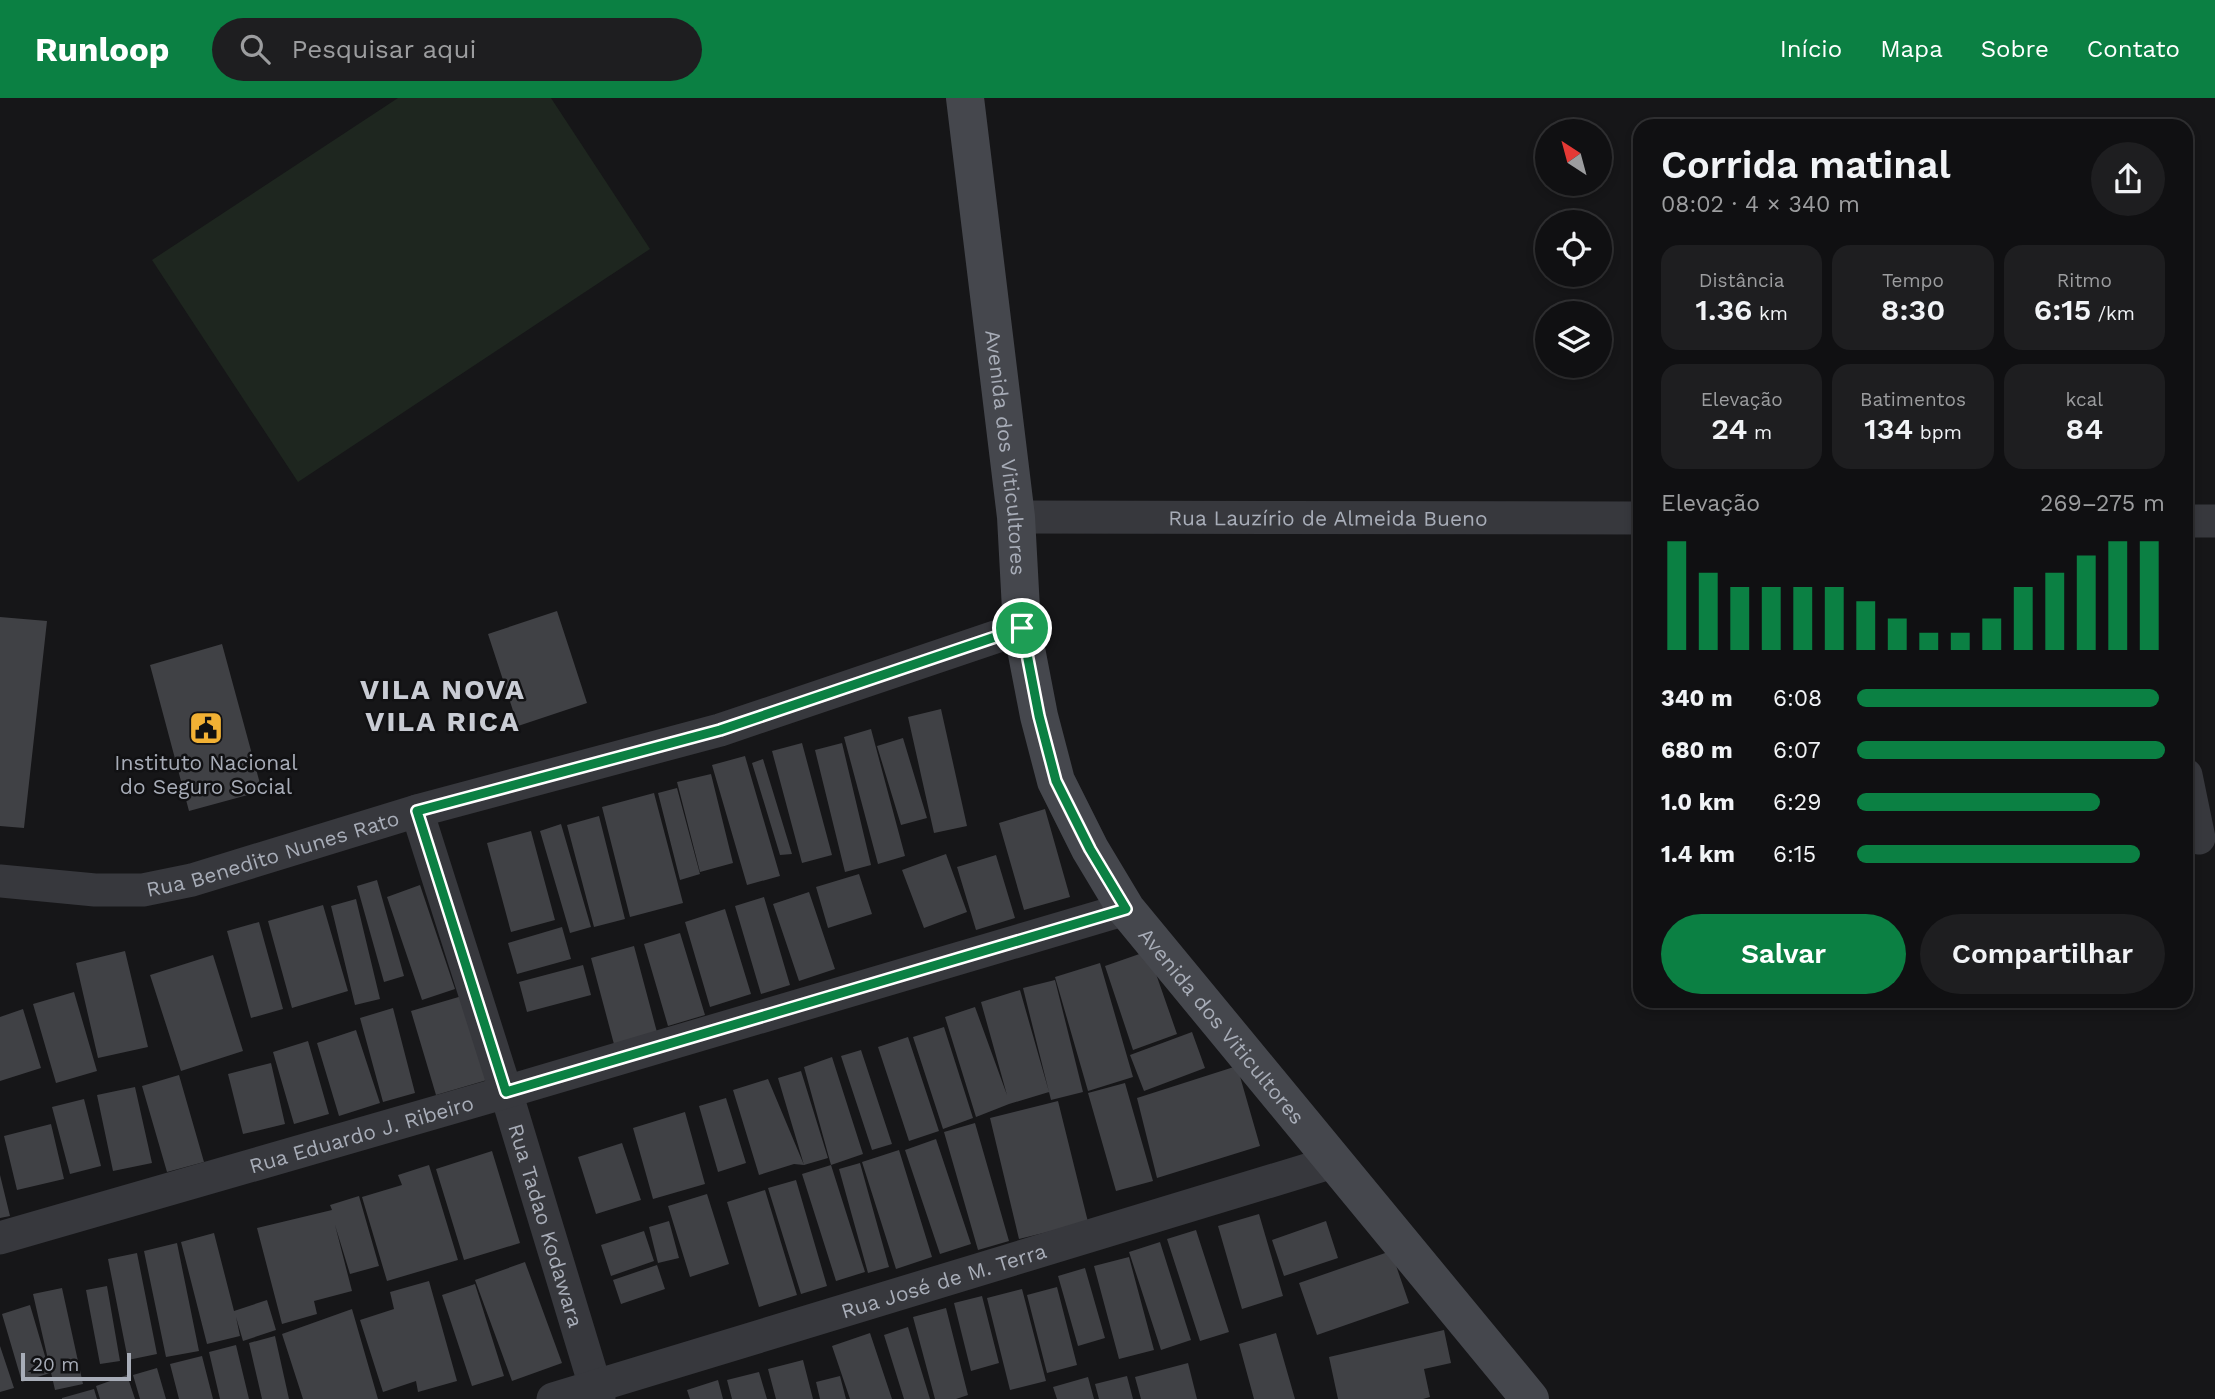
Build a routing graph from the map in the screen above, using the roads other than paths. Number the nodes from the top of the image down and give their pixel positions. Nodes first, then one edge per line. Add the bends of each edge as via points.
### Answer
1 (965, 98) edge
2 (1016, 517) junction
3 (1633, 519) edge
4 (2193, 521) edge
5 (2215, 521) edge
6 (1022, 628) junction
7 (2193, 809) edge
8 (417, 811) junction
9 (2199, 838) dead end
10 (0, 881) edge
11 (1126, 909) junction
12 (506, 1092) junction
13 (1333, 1162) junction
14 (0, 1238) edge
15 (597, 1393) edge
16 (553, 1399) edge
17 (1530, 1399) edge

1 - 2 main road, Avenida dos Viticultores
2 - 3 street, Rua Lauzírio de Almeida Bueno
2 - 6 main road, Avenida dos Viticultores
4 - 5 street
6 - 8 street, Rua Benedito Nunes Rato via 720,730
6 - 11 main road, Avenida dos Viticultores via 1056,781
7 - 9 street
8 - 10 street, Rua Benedito Nunes Rato via 192,880 143,890
8 - 12 street, Rua Tadao Kodawara
11 - 12 street, Rua Eduardo J. Ribeiro
11 - 13 main road, Avenida dos Viticultores
12 - 14 street, Rua Eduardo J. Ribeiro
12 - 15 street, Rua Tadao Kodawara
13 - 15 street, Rua José de M. Terra
13 - 17 main road, Avenida dos Viticultores
15 - 16 street, Rua José de M. Terra

